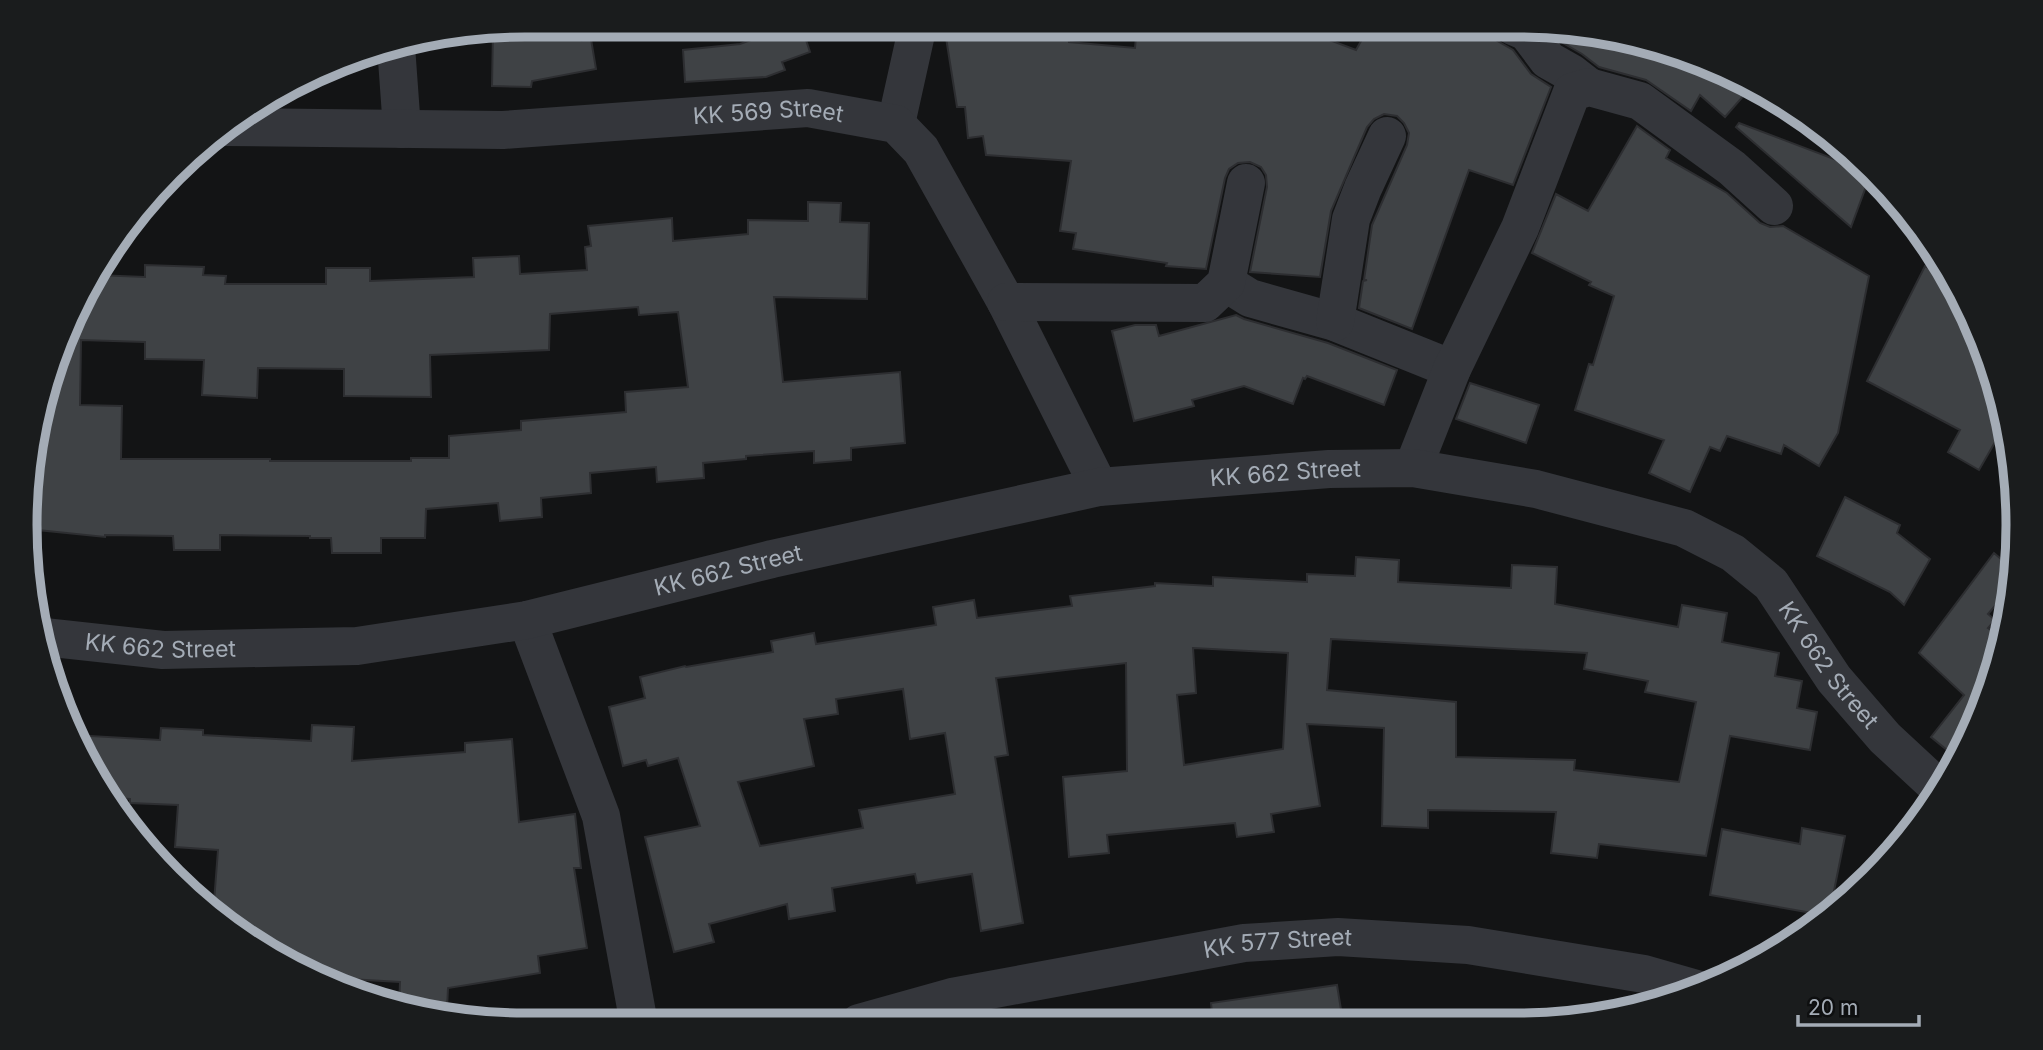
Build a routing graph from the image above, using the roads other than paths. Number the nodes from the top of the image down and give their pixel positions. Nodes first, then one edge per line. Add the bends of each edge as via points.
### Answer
1 (915, 37) edge
2 (1531, 37) edge
3 (397, 54) edge
4 (1589, 88) junction
5 (896, 124) junction
6 (243, 127) edge
7 (402, 128) junction
8 (1387, 136) dead end
9 (1246, 184) dead end
10 (1774, 206) dead end
11 (1226, 283) junction
12 (1006, 302) junction
13 (1335, 322) junction
14 (1452, 369) junction
15 (1413, 468) junction
16 (1099, 487) junction
17 (527, 620) junction
18 (50, 638) edge
19 (1933, 782) edge
20 (1681, 985) edge
21 (637, 1013) edge
22 (898, 1013) edge

1 - 5 street
2 - 4 street via 1548,60
3 - 7 street
4 - 10 street via 1640,101 1732,168
4 - 14 street via 1572,92 1520,228
5 - 7 street, KK 569 Street via 808,108 503,130
5 - 12 street via 921,150
6 - 7 street, KK 569 Street
8 - 13 street via 1352,219
9 - 11 street
11 - 12 street via 1205,303
11 - 13 street via 1250,298
12 - 16 street
13 - 14 street
14 - 15 street
15 - 16 street, KK 662 Street via 1329,469
15 - 19 street, KK 662 Street via 1536,489 1685,528 1733,553 1771,584 1834,679 1885,738
16 - 17 street, KK 662 Street via 772,559
17 - 18 street, KK 662 Street via 357,646 163,650
17 - 21 street via 601,816
20 - 22 street, KK 577 Street via 1644,974 1468,945 1338,937 1244,943 952,997

